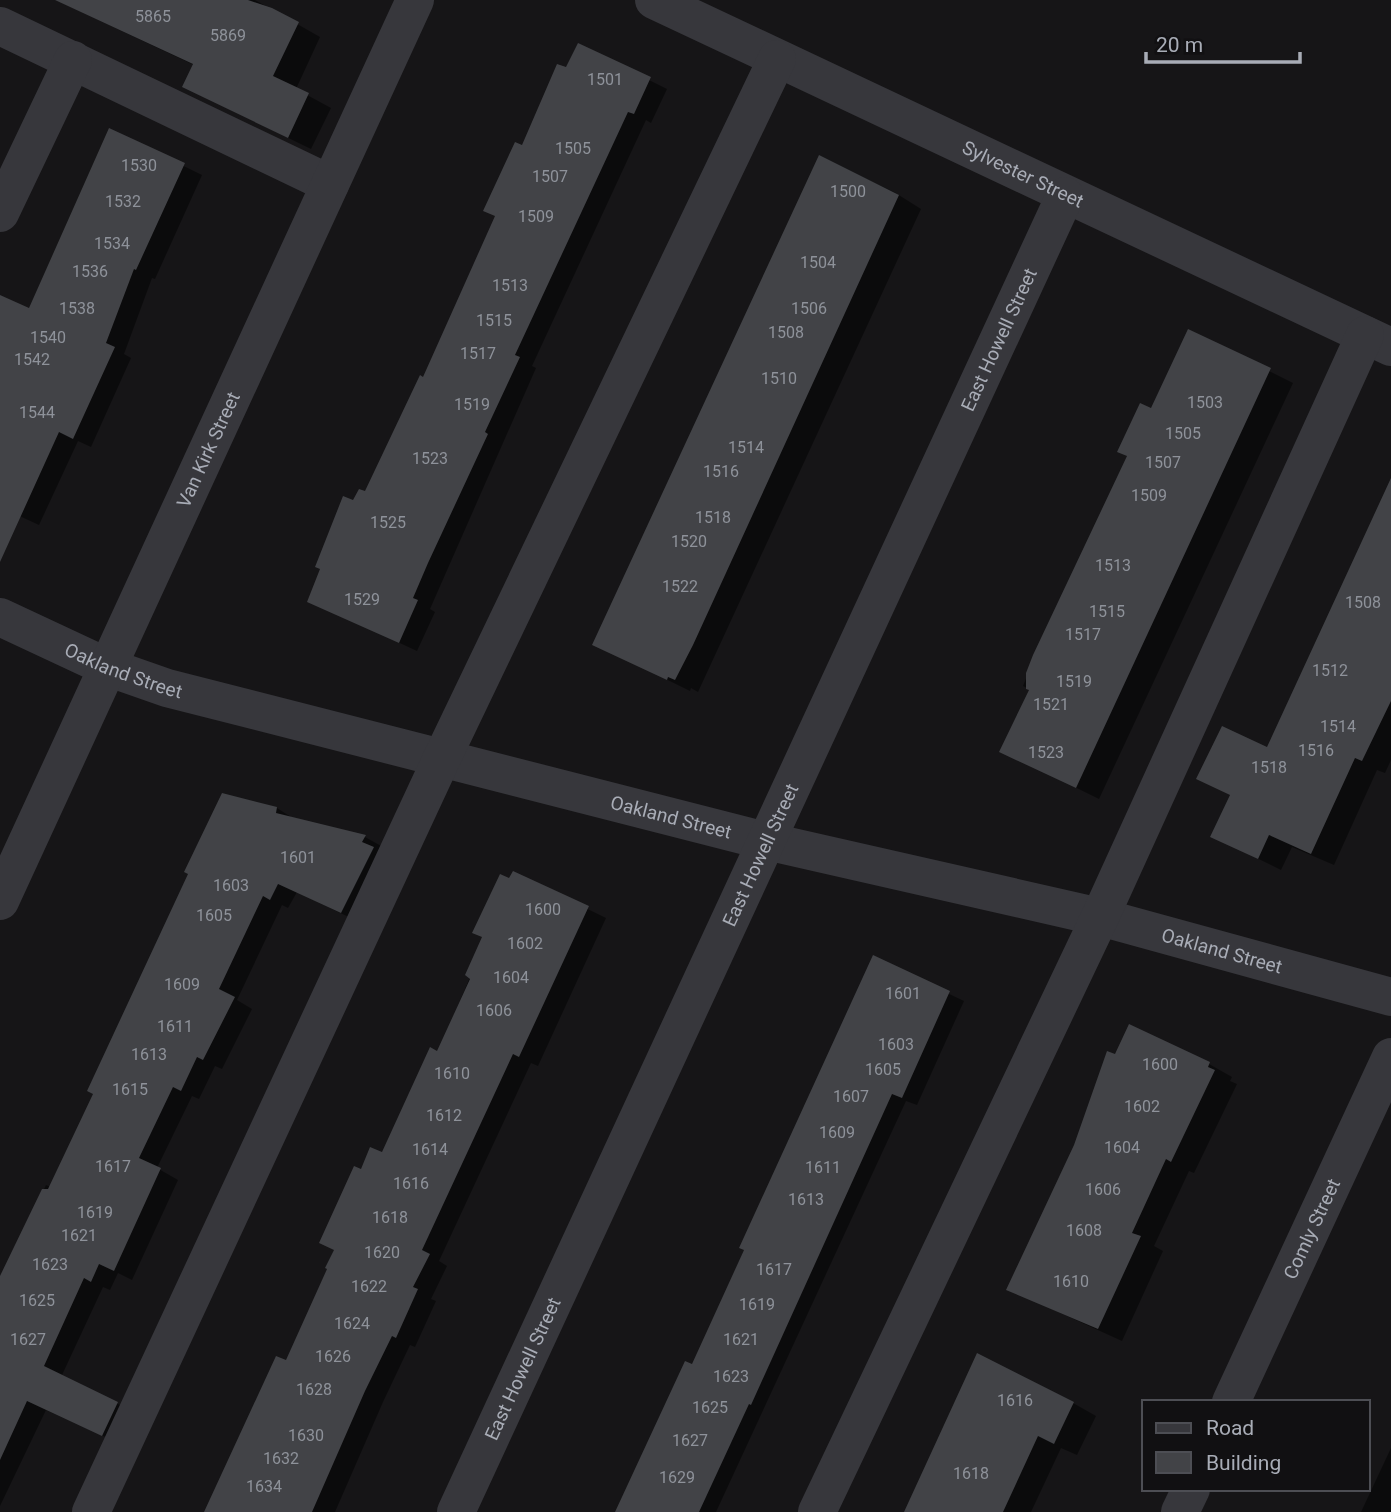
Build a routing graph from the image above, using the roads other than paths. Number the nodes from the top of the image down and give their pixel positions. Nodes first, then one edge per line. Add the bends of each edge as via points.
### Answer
1 (415, 0) edge
2 (654, 0) edge
3 (0, 26) edge
4 (777, 59) junction
5 (73, 60) junction
6 (330, 184) junction
7 (1065, 196) junction
8 (0, 213) edge
9 (1378, 342) edge
10 (0, 617) edge
11 (107, 667) junction
12 (442, 758) junction
13 (766, 841) junction
14 (3, 887) edge
15 (1100, 917) junction
16 (1391, 996) edge
17 (1391, 1057) edge
18 (1232, 1400) edge
19 (1190, 1491) edge
20 (91, 1512) edge
21 (456, 1512) edge
22 (817, 1512) edge
23 (1180, 1512) edge

1 - 6 street, Van Kirk Street
2 - 4 street, Sylvester Street
3 - 5 street
4 - 7 street, Sylvester Street
4 - 12 street
5 - 6 street
5 - 8 street
6 - 11 street, Van Kirk Street
7 - 9 street, Sylvester Street
7 - 13 street, East Howell Street
9 - 15 street
10 - 11 street, Oakland Street
11 - 12 street, Oakland Street via 167,688
11 - 14 street, Van Kirk Street
12 - 13 street, Oakland Street
12 - 20 street
13 - 15 street, Oakland Street
13 - 21 street, East Howell Street
15 - 16 street, Oakland Street
15 - 22 street
17 - 18 street, Comly Street
19 - 23 street

